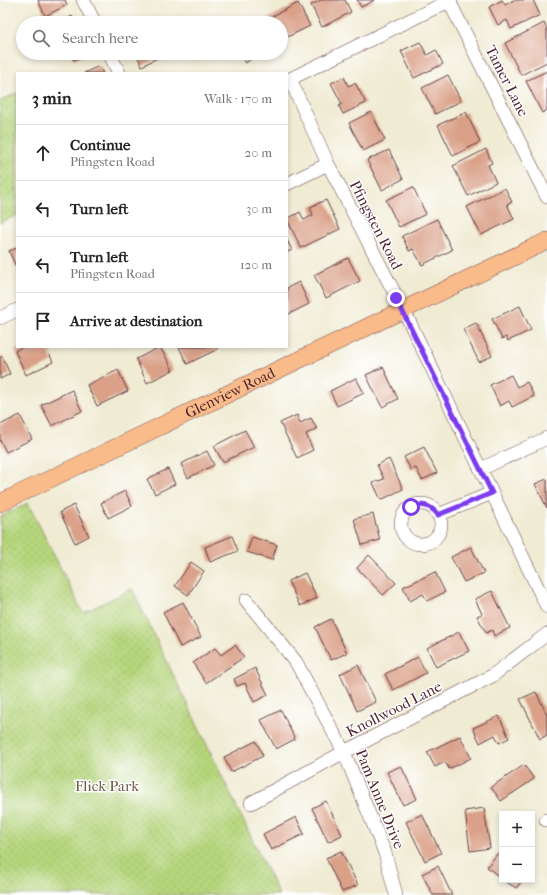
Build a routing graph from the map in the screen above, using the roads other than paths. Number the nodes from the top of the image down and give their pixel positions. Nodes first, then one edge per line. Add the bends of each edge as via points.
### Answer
1 (83, 0) edge
2 (450, 1) edge
3 (91, 16) edge
4 (112, 60) edge
5 (118, 72) edge
6 (328, 164) junction
7 (288, 184) edge
8 (547, 197) edge
9 (547, 241) edge
10 (16, 310) edge
11 (402, 310) junction
12 (0, 318) edge
13 (547, 438) edge
14 (481, 469) junction
15 (492, 493) junction
16 (0, 503) edge
17 (438, 515) dead end
18 (246, 600) dead end
19 (547, 608) edge
20 (547, 634) edge
21 (344, 752) junction
22 (251, 803) dead end
23 (396, 895) edge

1 - 3 street
2 - 6 street, Pfingsten Road via 290,79
2 - 8 street, Tamer Lane
4 - 5 street
6 - 7 street
6 - 11 street, Pfingsten Road
9 - 11 main road, Glenview Road
10 - 12 street
11 - 14 street, Pfingsten Road
11 - 16 main road, Glenview Road
13 - 14 street
14 - 15 street, Pfingsten Road
15 - 17 street
15 - 19 street, Pfingsten Road
18 - 21 street, Pam Anne Drive via 296,662
20 - 21 street, Knollwood Lane via 492,676
21 - 22 street, Knollwood Lane
21 - 23 street, Pam Anne Drive via 385,853

